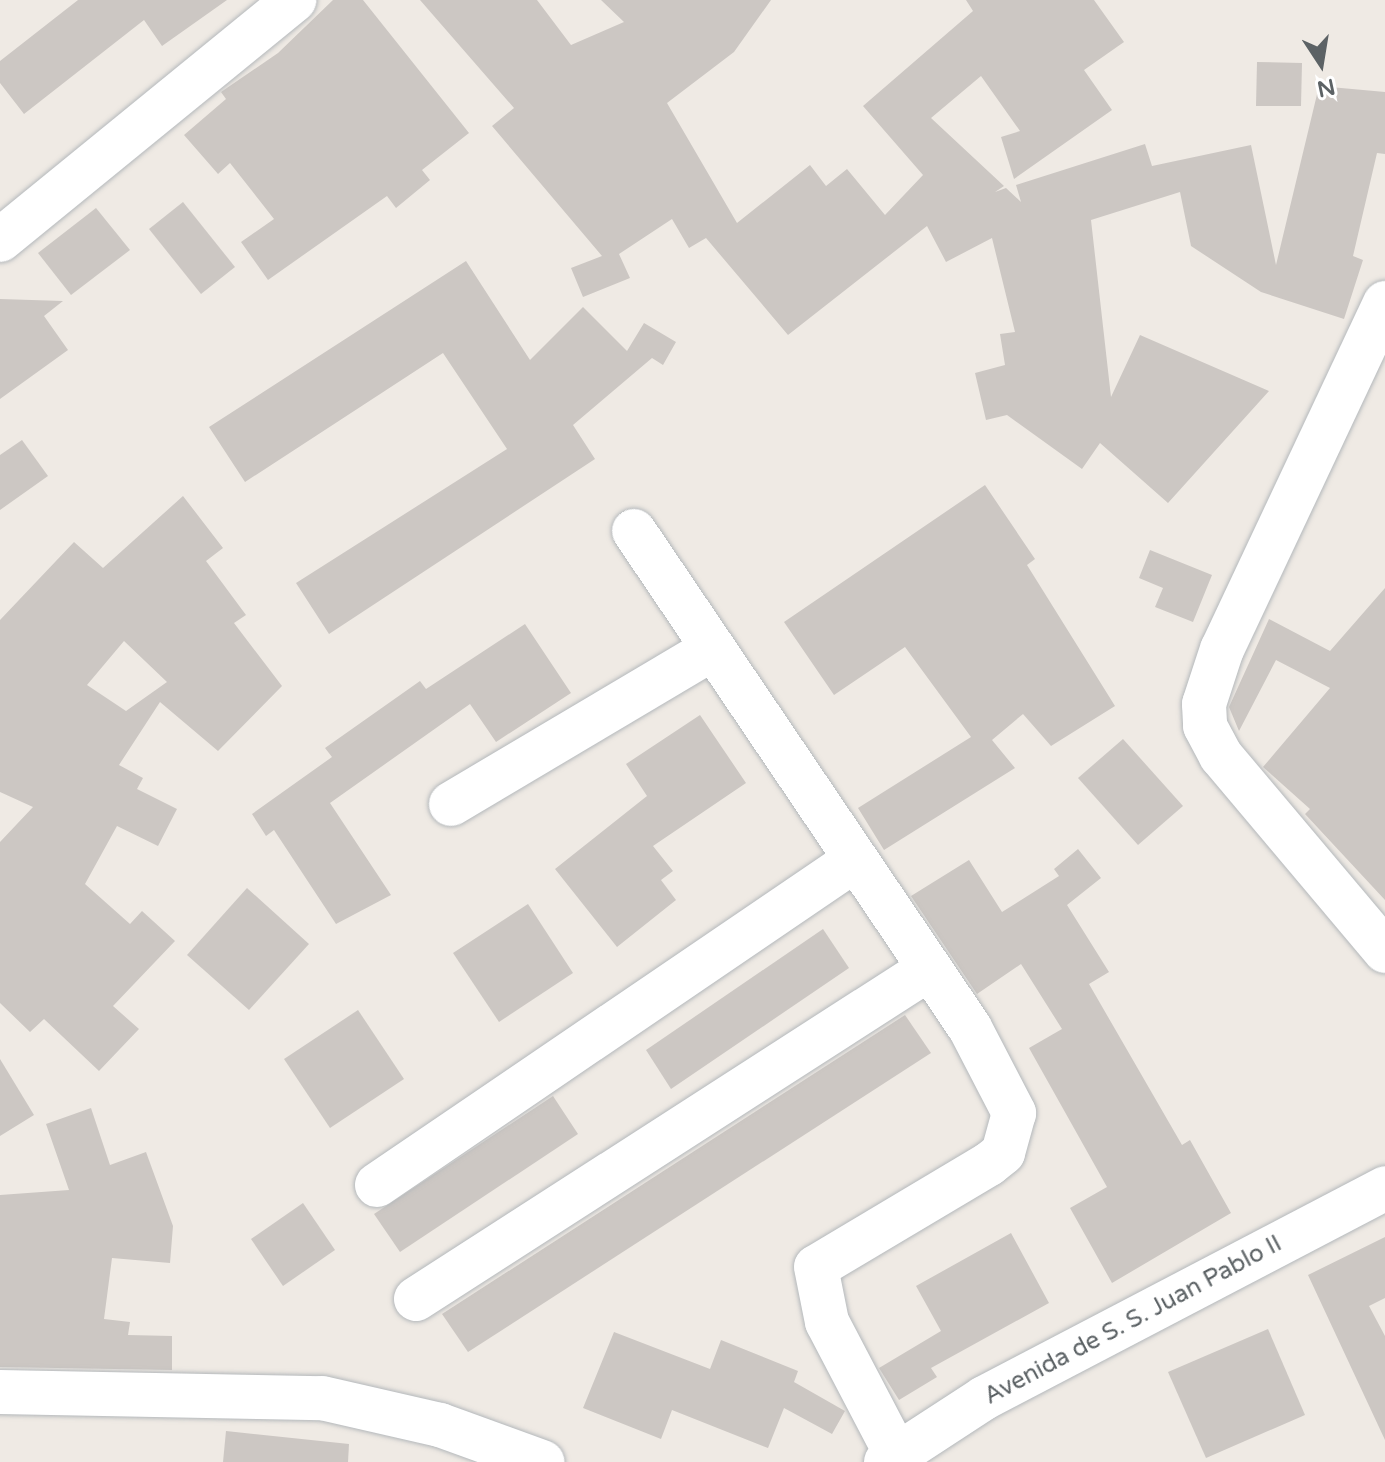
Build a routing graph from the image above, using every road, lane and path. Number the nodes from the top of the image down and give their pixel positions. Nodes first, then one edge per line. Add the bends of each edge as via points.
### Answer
1 (294, 0) edge
2 (0, 240) edge
3 (1385, 303) edge
4 (634, 531) dead end
5 (712, 649) junction
6 (451, 804) dead end
7 (852, 862) junction
8 (1385, 951) edge
9 (927, 970) junction
10 (377, 1185) dead end
11 (1385, 1188) edge
12 (416, 1299) dead end
13 (0, 1392) edge
14 (439, 1444) edge
15 (891, 1458) edge
16 (542, 1462) edge

1 - 2 street
3 - 8 street via 1222,649 1204,704 1205,726 1221,756
4 - 5 street
5 - 6 street
5 - 7 street
7 - 9 street
7 - 10 street
9 - 12 street
9 - 15 street via 970,1028 1014,1113 1003,1153 989,1164 816,1267 827,1322
11 - 15 street, Avenida de S. S. Juan Pablo II via 1012,1383
13 - 14 street via 234,1391 322,1398
14 - 16 street

